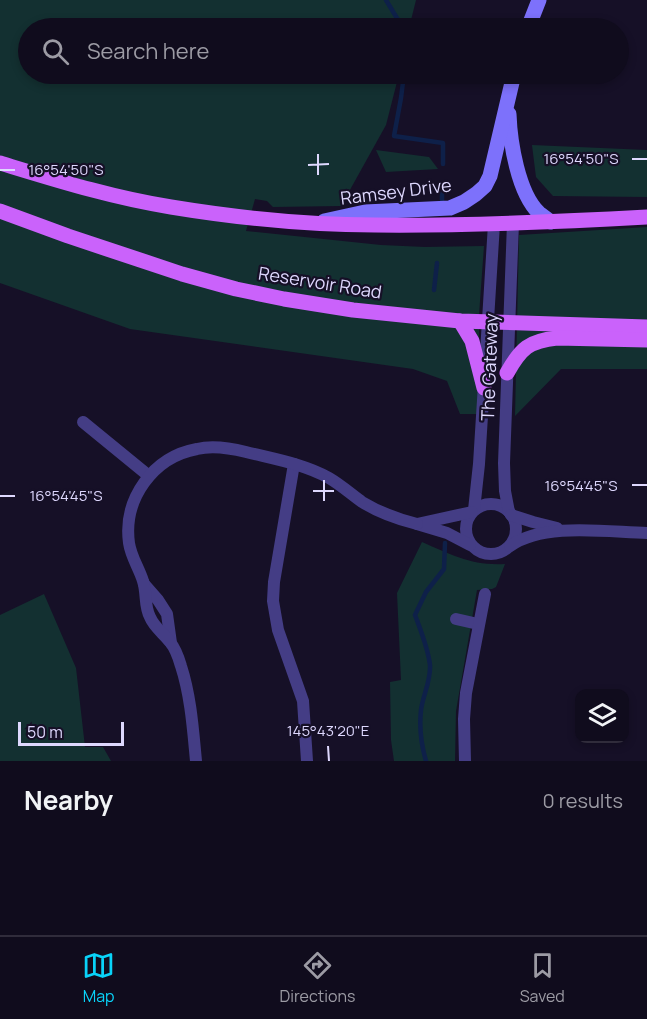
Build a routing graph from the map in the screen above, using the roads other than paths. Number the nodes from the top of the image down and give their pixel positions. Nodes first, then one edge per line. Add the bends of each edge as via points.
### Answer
1 (538, 0) edge
2 (532, 18) edge
3 (512, 84) edge
4 (510, 93) junction
5 (0, 163) edge
6 (0, 211) edge
7 (647, 217) edge
8 (551, 222) junction
9 (317, 223) junction
10 (513, 223) junction
11 (494, 224) junction
12 (460, 321) junction
13 (488, 322) junction
14 (510, 323) junction
15 (647, 327) edge
16 (647, 340) edge
17 (507, 373) junction
18 (484, 388) junction
19 (82, 422) dead end
20 (294, 464) junction
21 (149, 476) junction
22 (473, 511) junction
23 (510, 513) junction
24 (417, 524) junction
25 (570, 531) junction
26 (647, 533) edge
27 (471, 546) junction
28 (507, 549) junction
29 (484, 594) dead end
30 (456, 620) dead end
31 (478, 624) junction
32 (196, 761) edge
33 (307, 761) edge
34 (465, 761) edge

1 - 2 main road
3 - 4 main road, Ramsey Drive
4 - 8 main road, Ramsey Drive via 511,139 524,189 539,213
4 - 9 main road, Ramsey Drive via 489,176 485,186 470,198 450,208 365,212
5 - 9 main road via 98,192 170,207
6 - 12 main road, Reservoir Road via 236,289 319,305
7 - 8 main road
8 - 10 main road
9 - 11 main road
10 - 11 main road
10 - 14 street, The Gateway
11 - 13 street, The Gateway
12 - 13 main road, Reservoir Road
12 - 18 main road via 472,341
13 - 14 main road, Reservoir Road
13 - 18 street, The Gateway
14 - 15 main road, Reservoir Road
14 - 17 street, The Gateway
16 - 17 main road via 543,340 516,356
17 - 23 street, The Gateway via 504,491
18 - 22 street, The Gateway
19 - 21 street
20 - 21 street via 230,448 198,448 171,458
20 - 24 street via 328,478 377,511
20 - 33 street via 273,601 278,630 303,701
21 - 32 street via 130,512 129,543 144,584 167,614 171,643 186,685
22 - 23 street via 488,504
22 - 24 street
22 - 27 street via 465,525
23 - 25 street
23 - 28 street via 515,521 515,536
24 - 27 street
25 - 26 street
25 - 28 street via 530,536
27 - 28 street via 492,555
29 - 31 street
30 - 31 street
31 - 34 street via 466,693

